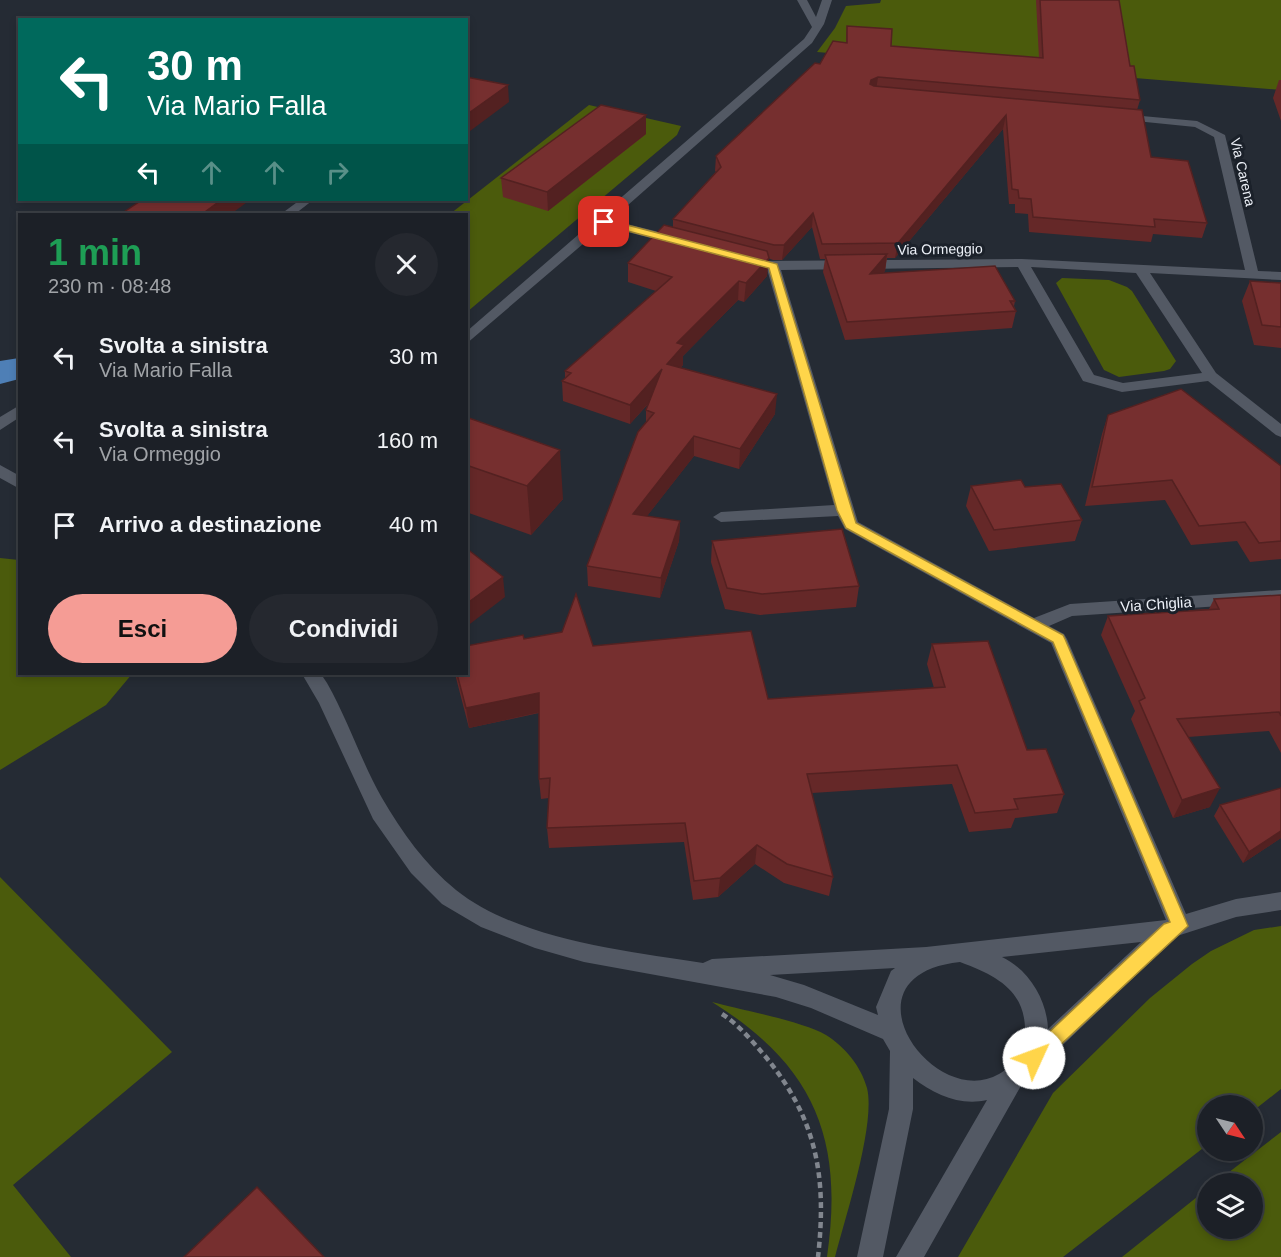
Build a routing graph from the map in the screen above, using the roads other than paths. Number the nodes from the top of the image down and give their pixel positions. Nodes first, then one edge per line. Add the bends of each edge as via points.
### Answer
1 (802, 0) edge
2 (827, 0) edge
3 (817, 27) junction
4 (1102, 116) edge
5 (306, 201) edge
6 (288, 213) edge
7 (604, 222) junction
8 (694, 246) edge
9 (751, 260) edge
10 (1022, 263) junction
11 (773, 266) junction
12 (1140, 269) junction
13 (1252, 273) junction
14 (1281, 276) edge
15 (468, 338) edge
16 (1211, 376) junction
17 (18, 411) edge
18 (0, 425) edge
19 (1281, 432) edge
20 (0, 470) edge
21 (18, 483) edge
22 (844, 510) junction
23 (721, 517) dead end
24 (1281, 596) edge
25 (1034, 625) junction
26 (311, 675) edge
27 (1281, 901) edge
28 (1175, 928) junction
29 (956, 952) junction
30 (930, 955) junction
31 (680, 971) junction
32 (891, 1031) junction
33 (901, 1053) junction
34 (1034, 1058) junction
35 (1011, 1082) junction
36 (870, 1257) edge
37 (909, 1257) edge

1 - 3 street
2 - 3 street
3 - 7 street via 808,40
4 - 13 street, Via Carena via 1197,124 1219,135
5 - 6 street
7 - 8 street
7 - 15 street
9 - 11 street, Via Ormeggio
10 - 11 street, Via Ormeggio
10 - 12 street, Via Ormeggio
10 - 16 street via 1089,378 1122,388
11 - 22 street
12 - 13 street, Via Ormeggio
12 - 16 street
13 - 14 street, Via Ormeggio
16 - 19 street
17 - 18 street
20 - 21 street
22 - 23 street
22 - 25 street via 851,525
24 - 25 street, Via Chiglia via 1071,610
25 - 28 street via 1058,639
26 - 31 street via 323,691 371,797 418,868 454,902 519,934
27 - 28 street via 1236,908
28 - 29 street
28 - 34 street
29 - 30 street
29 - 34 street via 989,961 1017,982 1028,996 1039,1027
30 - 31 street
30 - 32 street via 906,969 894,984 887,1002
31 - 32 street via 778,987
32 - 33 street
33 - 35 street via 928,1078 944,1086 980,1092
33 - 36 street via 901,1109
34 - 35 street
35 - 37 street

